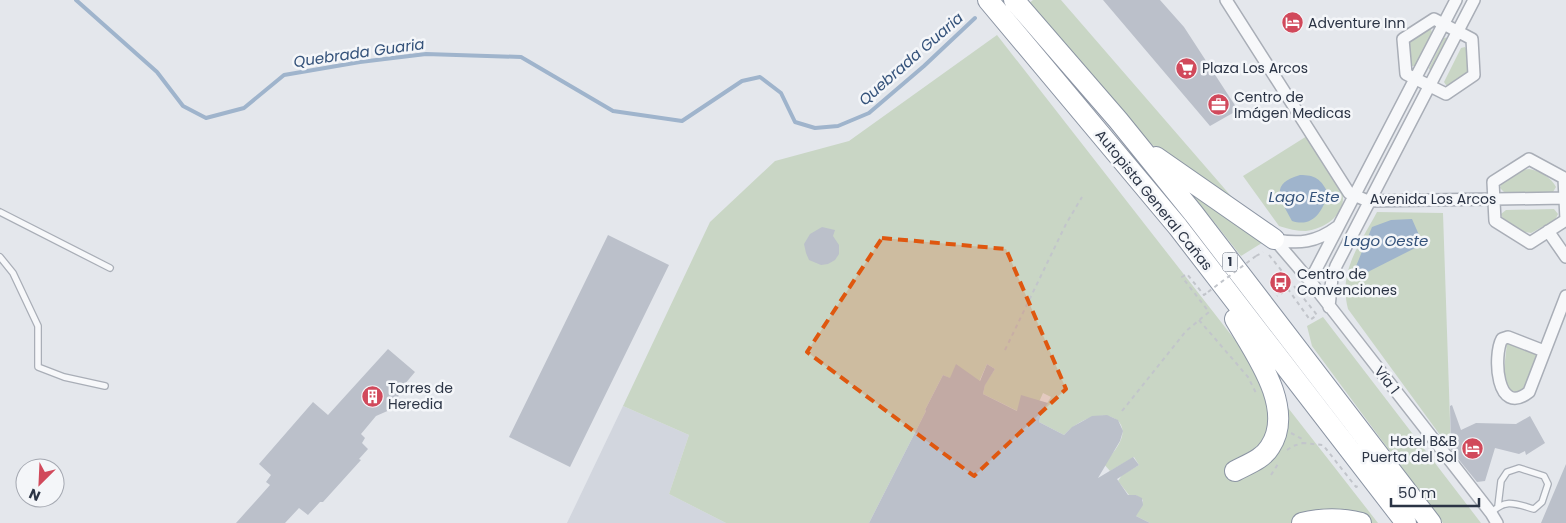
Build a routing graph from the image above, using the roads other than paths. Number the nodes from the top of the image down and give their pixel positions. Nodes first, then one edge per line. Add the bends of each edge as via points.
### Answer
1 (988, 0) edge
2 (1014, 0) edge
3 (1226, 0) edge
4 (1456, 0) edge
5 (1474, 0) edge
6 (1008, 21) junction
7 (1444, 24) junction
8 (1458, 31) junction
9 (1416, 79) junction
10 (1429, 86) junction
11 (1139, 146) junction
12 (1356, 196) junction
13 (1565, 198) edge
14 (1494, 199) junction
15 (1368, 201) junction
16 (0, 212) edge
17 (1340, 224) junction
18 (1548, 231) junction
19 (1274, 238) junction
20 (0, 257) edge
21 (1566, 257) edge
22 (110, 268) dead end
23 (1310, 281) junction
24 (1566, 296) edge
25 (1329, 307) junction
26 (1544, 351) junction
27 (105, 386) dead end
28 (1236, 470) dead end
29 (1495, 514) edge
30 (1302, 523) edge
31 (1361, 523) edge
32 (1406, 523) edge
33 (1430, 523) edge

1 - 6 highway, Autopista General Cañas / 1
2 - 11 highway, Autopista General Cañas / 1
3 - 12 street, Avenida Los Arcos via 1349,193
4 - 7 street
5 - 8 street
6 - 28 highway via 1221,295 1262,366 1278,404 1275,437 1262,456
6 - 32 highway, Autopista General Cañas / 1 via 1178,227
7 - 8 street
7 - 9 street
7 - 9 street via 1434,19 1403,38 1406,74
8 - 10 street
8 - 10 street via 1472,39 1474,75 1446,94
9 - 10 street
9 - 12 street
10 - 15 street
11 - 19 highway
11 - 33 highway, Autopista General Cañas / 1
12 - 15 street, Avenida Los Arcos
12 - 17 street
13 - 14 street, Avenida Los Arcos
13 - 14 street via 1564,178 1529,159 1493,182
13 - 18 street via 1566,220
14 - 15 street, Avenida Los Arcos
14 - 18 street via 1495,221 1530,243
15 - 25 street via 1336,266
16 - 22 lane
17 - 19 street via 1322,236 1302,242
17 - 23 street
18 - 21 street
19 - 23 street, Vía 1
20 - 27 lane via 13,273 38,326 38,367 64,377
23 - 25 street, Vía 1
24 - 26 street
25 - 29 street, Vía 1
26 - 26 street via 1529,392 1511,398 1499,381 1502,339 1508,337
29 - 29 lane via 1512,502 1534,509 1542,502 1548,484 1544,476 1519,468 1507,472 1501,481
30 - 31 highway via 1323,519

